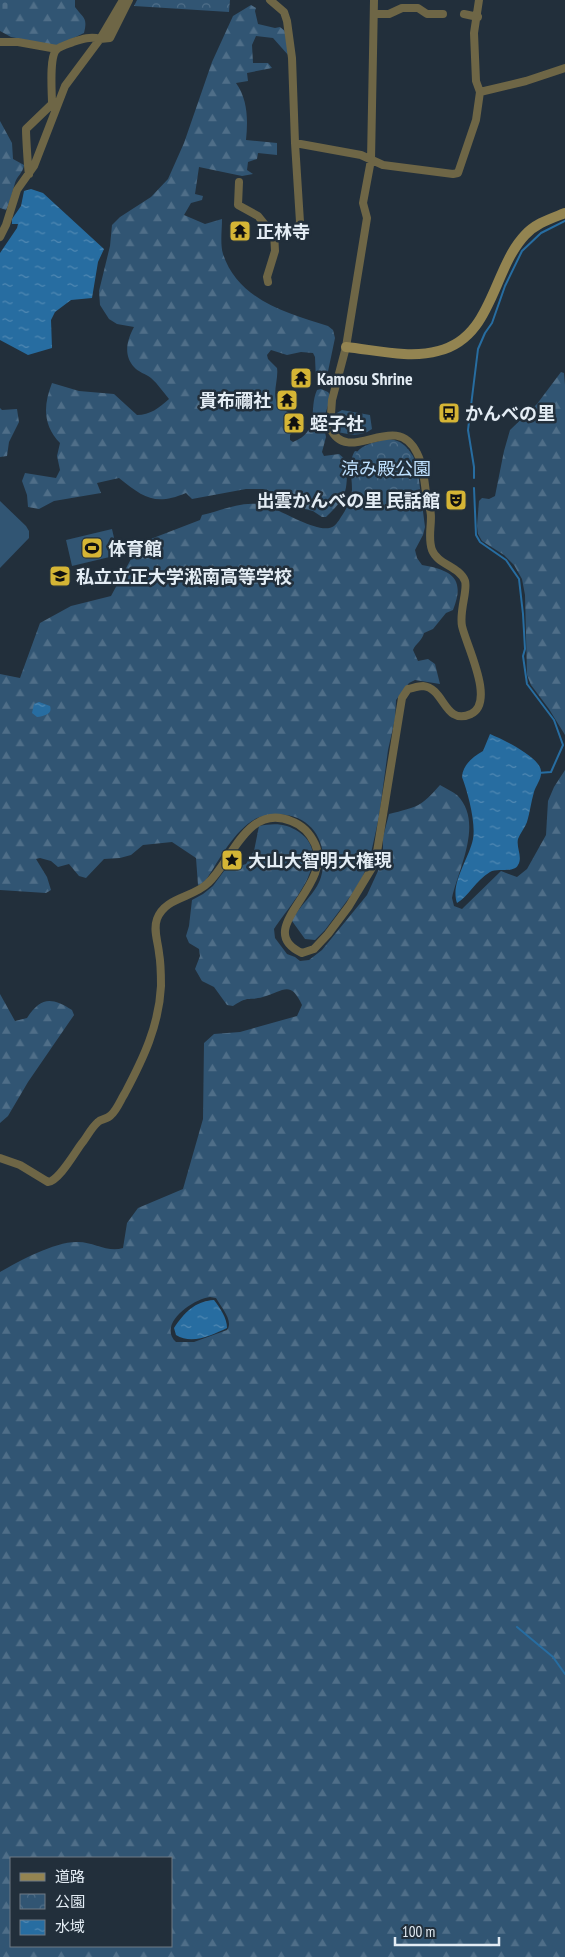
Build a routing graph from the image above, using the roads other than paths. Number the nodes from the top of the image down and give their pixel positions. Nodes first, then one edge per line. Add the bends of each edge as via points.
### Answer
1 (123, 0) edge
2 (129, 0) edge
3 (270, 0) edge
4 (374, 0) edge
5 (479, 0) edge
6 (374, 14) junction
7 (443, 14) dead end
8 (464, 14) dead end
9 (478, 17) junction
10 (100, 39) junction
11 (0, 42) edge
12 (57, 49) junction
13 (565, 68) edge
14 (480, 92) junction
15 (54, 105) junction
16 (295, 143) junction
17 (371, 160) junction
18 (29, 174) junction
19 (239, 182) dead end
20 (565, 213) edge
21 (274, 232) junction
22 (0, 237) edge
23 (268, 282) dead end
24 (346, 347) junction
25 (0, 1158) edge

1 - 10 street
2 - 10 street via 110,38
3 - 16 street via 284,12 287,21
4 - 6 street
5 - 9 street
6 - 7 street via 389,14 402,8
6 - 17 street
8 - 9 street
9 - 14 street via 474,33 476,81
10 - 12 street via 90,37
10 - 15 street via 73,73
11 - 12 street
12 - 15 street via 52,61
13 - 14 street
14 - 17 street via 476,120 458,173 383,165
15 - 18 street
15 - 18 street via 26,129
16 - 17 street via 361,155
16 - 21 street via 300,222 297,230
17 - 24 street via 363,203 367,218
18 - 22 street via 17,190
19 - 21 street via 238,205 258,216 267,229
20 - 24 main road via 542,222 525,235 502,272 483,315 457,344 437,352 419,353
21 - 23 street via 275,251
24 - 25 street via 332,400 330,428 335,436 347,442 398,435 417,452 432,518 429,527 432,549 435,555 456,569 466,588 461,609 462,626 481,691 480,704 472,714 460,716 448,710 438,694 426,687 408,690 402,698 372,868 349,906 314,949 302,953 288,945 284,938 286,923 314,880 318,864 317,849 311,835 292,821 269,819 255,824 208,884 166,905 155,930 160,954 160,989 152,1035 111,1116 98,1122 52,1182

